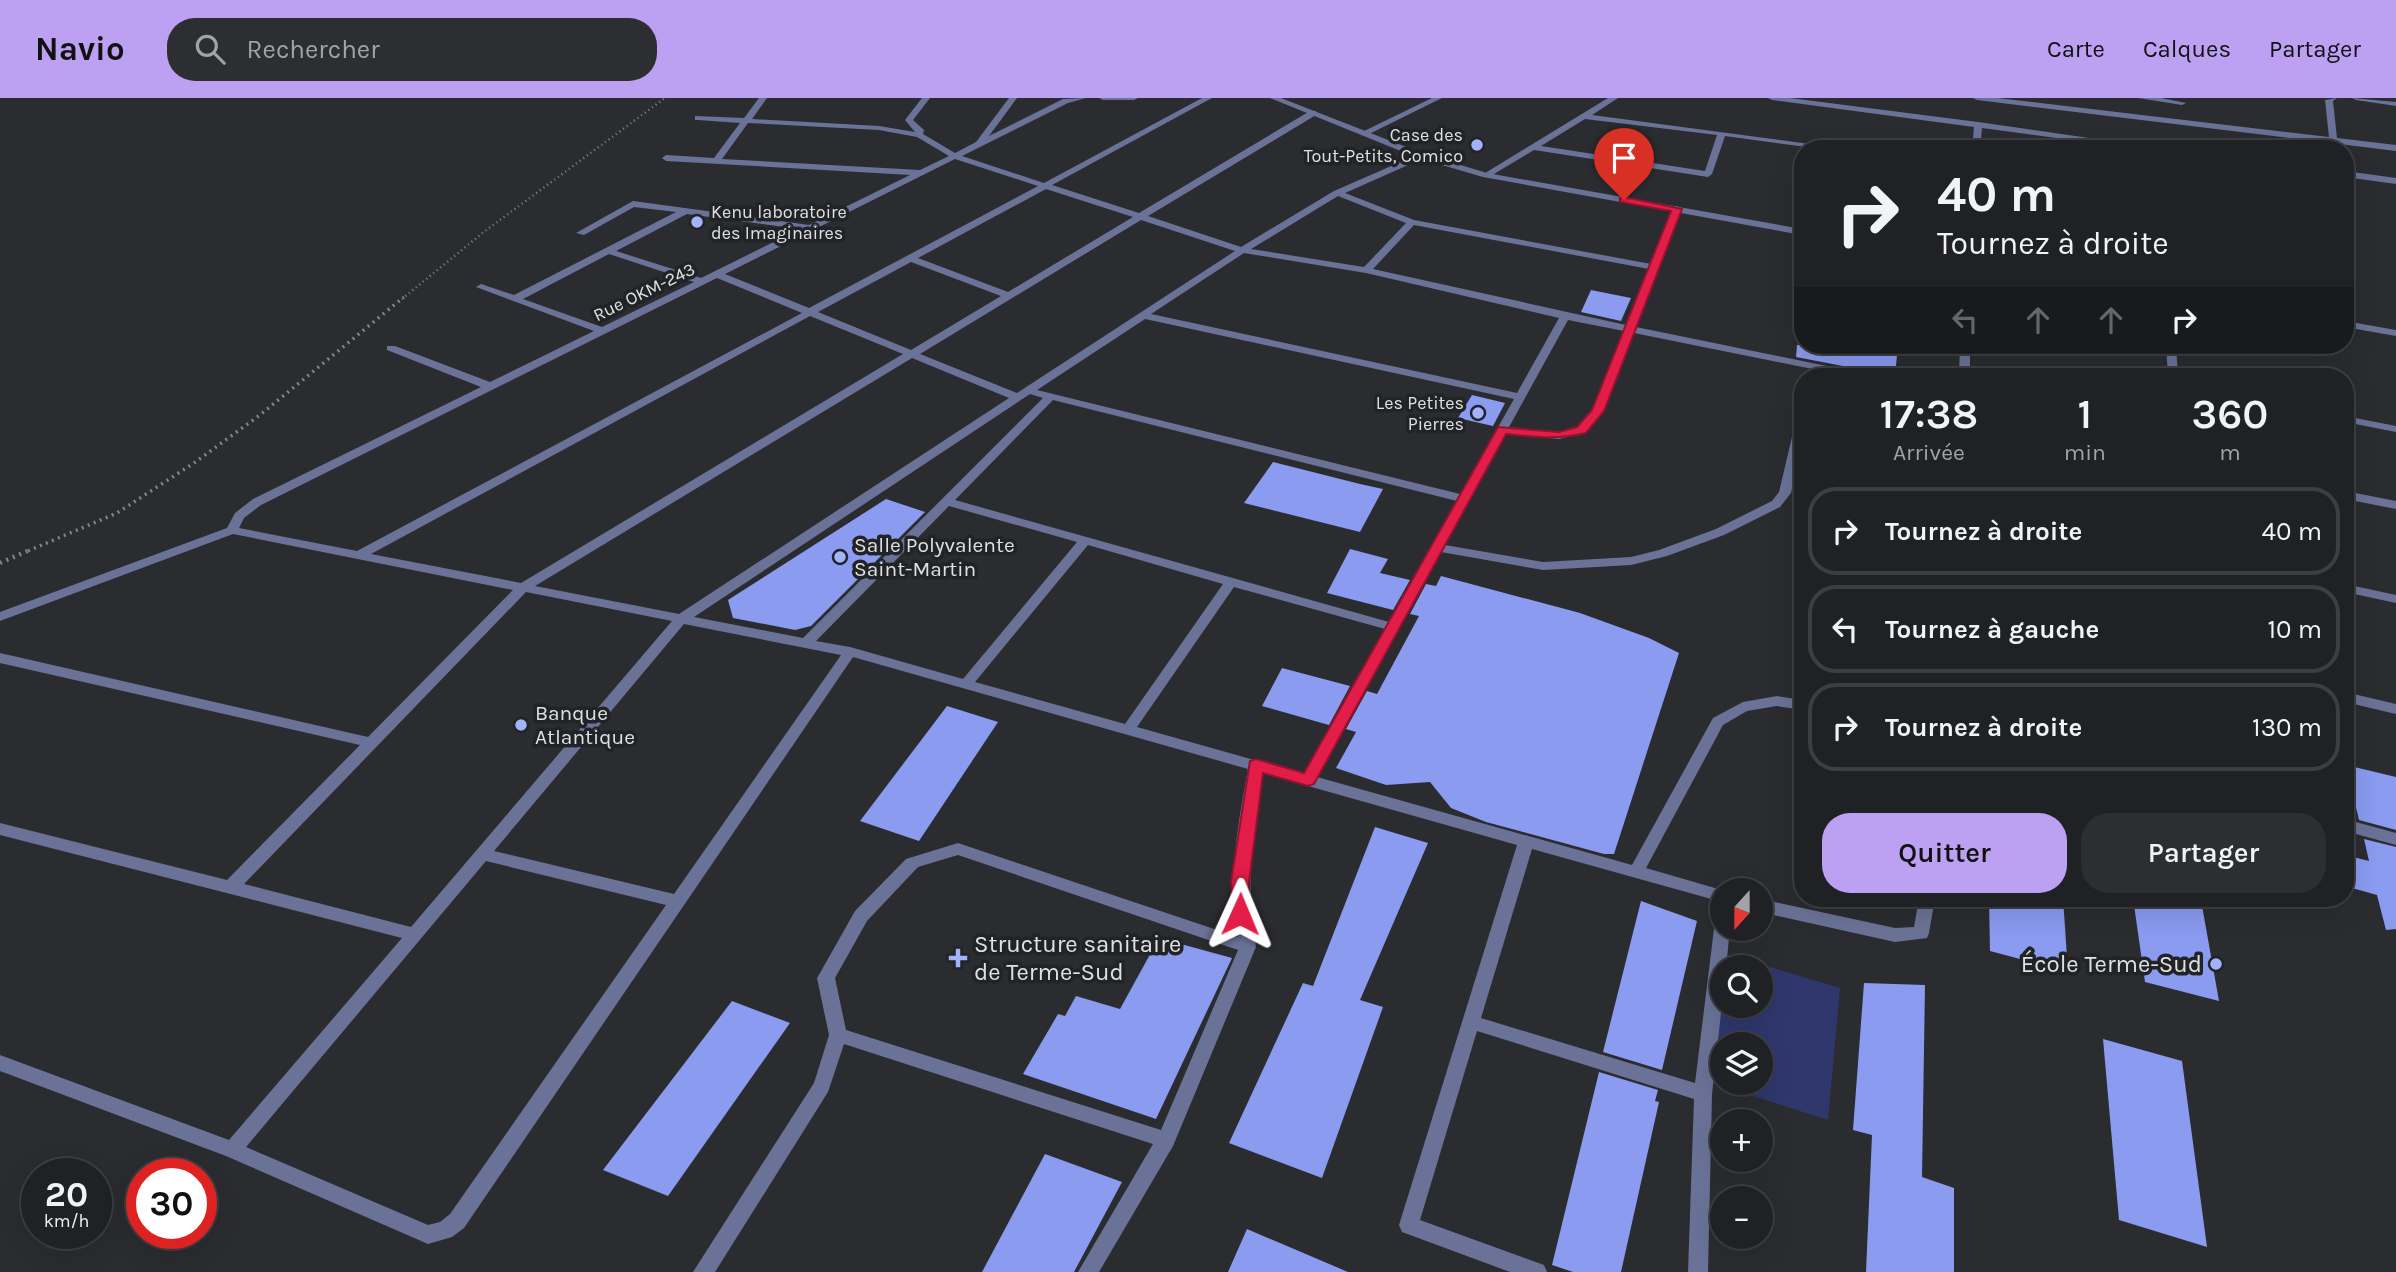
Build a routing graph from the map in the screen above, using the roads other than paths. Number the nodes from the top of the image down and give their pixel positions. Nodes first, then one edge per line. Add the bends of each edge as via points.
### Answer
1 (763, 98) edge
2 (926, 98) edge
3 (1013, 98) edge
4 (1082, 98) edge
5 (1103, 98) edge
6 (1133, 98) edge
7 (1275, 98) edge
8 (1411, 98) edge
9 (1438, 98) edge
10 (1614, 98) edge
11 (1772, 98) edge
12 (1977, 98) edge
13 (2142, 98) edge
14 (2333, 98) edge
15 (2356, 98) edge
16 (1203, 99) edge
17 (2181, 100) edge
18 (1427, 103) junction
19 (2396, 104) edge
20 (1313, 113) junction
21 (1584, 117) junction
22 (698, 118) dead end
23 (746, 120) junction
24 (1978, 124) junction
25 (2190, 124) junction
26 (1364, 133) junction
27 (1722, 134) junction
28 (919, 135) junction
29 (1977, 140) edge
30 (2095, 140) edge
31 (2325, 140) edge
32 (2333, 140) edge
33 (1794, 143) edge
34 (2354, 143) edge
35 (1533, 147) junction
36 (976, 148) junction
37 (2396, 148) edge
38 (1421, 156) junction
39 (666, 158) dead end
40 (957, 158) junction
41 (716, 161) junction
42 (924, 173) junction
43 (1486, 175) junction
44 (2354, 175) edge
45 (2396, 180) edge
46 (1044, 186) junction
47 (1337, 193) junction
48 (1677, 209) junction
49 (686, 211) junction
50 (1140, 217) junction
51 (1412, 222) junction
52 (813, 228) junction
53 (1794, 231) edge
54 (581, 233) dead end
55 (1242, 250) junction
56 (608, 251) junction
57 (910, 258) junction
58 (1654, 267) junction
59 (1366, 270) junction
60 (719, 275) junction
61 (704, 282) junction
62 (481, 287) dead end
63 (1009, 296) junction
64 (514, 299) junction
65 (810, 312) junction
66 (1145, 316) junction
67 (1565, 316) junction
68 (2354, 326) edge
69 (1630, 329) junction
70 (604, 331) junction
71 (2396, 333) edge
72 (391, 348) dead end
73 (912, 354) junction
74 (1797, 368) edge
75 (492, 387) junction
76 (1024, 394) junction
77 (1520, 397) junction
78 (1049, 398) junction
79 (2354, 421) edge
80 (2396, 429) edge
81 (1502, 430) junction
82 (1794, 454) edge
83 (2354, 497) edge
84 (1464, 499) junction
85 (946, 501) junction
86 (2396, 505) edge
87 (233, 530) junction
88 (1085, 541) junction
89 (1437, 547) junction
90 (359, 555) junction
91 (1231, 582) junction
92 (523, 587) junction
93 (2354, 590) edge
94 (2396, 598) edge
95 (0, 617) edge
96 (681, 619) junction
97 (1392, 627) junction
98 (806, 643) junction
99 (850, 652) junction
100 (0, 658) edge
101 (966, 684) junction
102 (2354, 699) edge
103 (1794, 704) edge
104 (2396, 709) edge
105 (1128, 730) junction
106 (373, 743) junction
107 (1256, 765) junction
108 (1308, 780) junction
109 (2354, 827) edge
110 (0, 829) edge
111 (2396, 839) edge
112 (1526, 841) junction
113 (482, 854) junction
114 (1636, 872) junction
115 (231, 887) junction
116 (1710, 893) edge
117 (678, 901) junction
118 (1925, 907) edge
119 (1773, 908) edge
120 (414, 934) junction
121 (1721, 942) edge
122 (1248, 947) junction
123 (1471, 1021) junction
124 (838, 1035) junction
125 (0, 1063) edge
126 (1703, 1094) junction
127 (1166, 1140) junction
128 (232, 1150) junction
129 (703, 1272) edge
130 (1088, 1272) edge
131 (1537, 1272) edge
132 (1698, 1272) edge

1 - 23 street
2 - 28 street via 909,120 920,130
3 - 36 street
4 - 36 street, Rue OKM-243 via 1066,101
5 - 6 street
7 - 20 street
8 - 18 street
9 - 18 street
10 - 21 street
11 - 24 street
12 - 25 street
13 - 17 street
14 - 32 street via 2329,100
15 - 19 street
16 - 46 street
17 - 25 street
18 - 26 street
20 - 26 street
20 - 50 street
21 - 27 street
21 - 35 street
22 - 23 street
23 - 28 street via 879,128
23 - 41 street
24 - 29 street
24 - 30 street
25 - 31 street
26 - 38 street
27 - 33 street
27 - 35 street via 1708,174
28 - 40 street
34 - 37 street
35 - 43 street
36 - 40 street, Rue OKM-243
38 - 43 street
38 - 47 street
39 - 41 street
40 - 42 street, Rue OKM-243
40 - 46 street
41 - 42 street
42 - 52 street, Rue OKM-243
43 - 48 street
44 - 45 street
46 - 50 street
46 - 57 street
47 - 51 street
47 - 55 street
48 - 53 street
48 - 58 street
49 - 52 street
49 - 54 street via 633,204
49 - 56 street
50 - 55 street
50 - 63 street
51 - 58 street
51 - 59 street
52 - 60 street, Rue OKM-243
55 - 59 street
55 - 66 street
56 - 61 street
56 - 64 street
57 - 63 street
57 - 65 street
58 - 69 street
59 - 67 street
60 - 61 street, Rue OKM-243
60 - 65 street
61 - 70 street, Rue OKM-243
62 - 64 street
63 - 73 street
64 - 70 street
65 - 73 street
65 - 90 street
66 - 76 street
66 - 77 street
67 - 69 street
67 - 77 street
68 - 71 street
69 - 74 street
69 - 81 street via 1598,411 1582,430 1559,436
70 - 75 street, Rue OKM-243
72 - 75 street
73 - 76 street
73 - 92 street
75 - 87 street, Rue OKM-243 via 257,502 239,516
76 - 78 street
76 - 96 street
77 - 81 street
78 - 84 street
78 - 85 street
79 - 80 street
81 - 84 street
82 - 89 street via 1785,493 1776,504 1663,553 1631,561 1543,566
83 - 86 street
84 - 89 street
85 - 88 street
85 - 98 street
87 - 90 street
87 - 95 street
88 - 91 street
88 - 101 street
89 - 97 street
90 - 92 street
91 - 97 street
91 - 105 street
92 - 96 street
92 - 106 street
93 - 94 street
96 - 98 street
96 - 113 street
97 - 108 street
98 - 99 street
99 - 101 street
99 - 117 street
100 - 106 street
101 - 105 street
102 - 104 street
103 - 114 street via 1777,701 1743,707 1717,722
105 - 107 street
106 - 115 street
107 - 108 street
107 - 122 street via 1240,882 1240,914
108 - 112 street
109 - 111 street
110 - 115 street
112 - 114 street
112 - 123 street
113 - 117 street
113 - 120 street
114 - 116 street
115 - 120 street
117 - 128 street via 457,1221 445,1230 428,1235
118 - 119 street via 1921,933 1908,935
120 - 128 street
121 - 126 street
122 - 124 street via 958,849 912,863 861,916 826,978
122 - 127 street
123 - 126 street
123 - 131 street via 1409,1225
124 - 127 street
124 - 129 street via 822,1086
125 - 128 street
126 - 132 street
127 - 130 street

